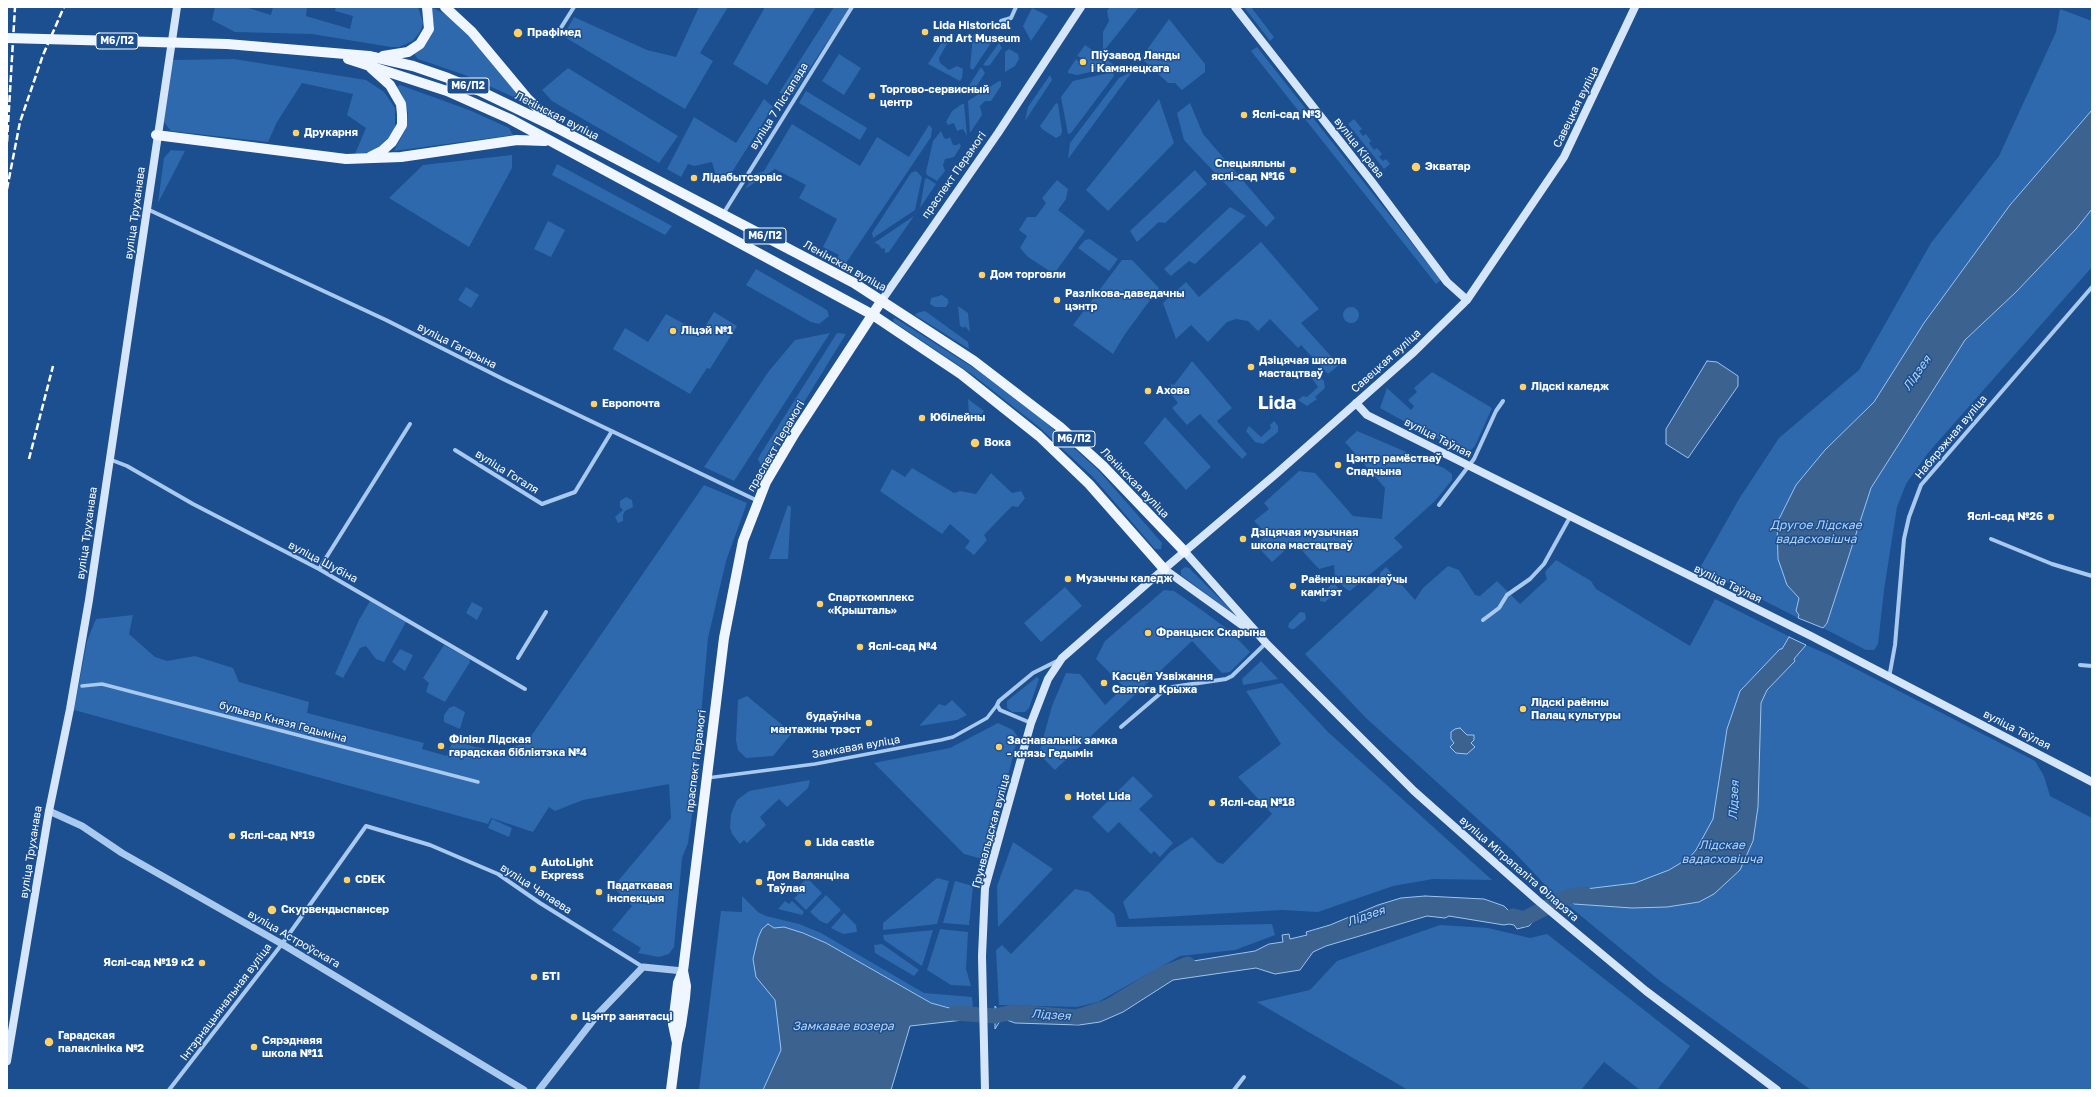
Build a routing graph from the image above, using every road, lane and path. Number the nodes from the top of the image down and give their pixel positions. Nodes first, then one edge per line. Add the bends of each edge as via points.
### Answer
1 (177, 7) edge
2 (427, 7) edge
3 (445, 7) edge
4 (574, 7) edge
5 (852, 7) edge
6 (1016, 7) edge
7 (1080, 7) edge
8 (1235, 7) edge
9 (1635, 7) edge
10 (1001, 21) dead end
11 (557, 34) dead end
12 (7, 38) edge
13 (368, 60) junction
14 (561, 130) junction
15 (156, 135) junction
16 (553, 142) junction
17 (366, 159) junction
18 (147, 209) junction
19 (723, 215) junction
20 (2092, 287) edge
21 (882, 300) junction
22 (1466, 300) junction
23 (873, 315) junction
24 (1503, 401) dead end
25 (1356, 403) junction
26 (410, 424) dead end
27 (612, 431) junction
28 (455, 450) dead end
29 (109, 459) junction
30 (1469, 466) junction
31 (758, 501) junction
32 (1439, 505) dead end
33 (1570, 517) junction
34 (1991, 539) dead end
35 (1185, 552) junction
36 (319, 569) junction
37 (1164, 569) junction
38 (2092, 576) edge
39 (546, 612) dead end
40 (1483, 620) dead end
41 (1266, 643) junction
42 (518, 658) dead end
43 (1062, 658) junction
44 (2080, 665) dead end
45 (2092, 666) edge
46 (1889, 678) junction
47 (82, 686) dead end
48 (525, 689) dead end
49 (997, 705) junction
50 (1031, 723) junction
51 (1121, 726) dead end
52 (706, 778) junction
53 (478, 782) dead end
54 (2092, 782) edge
55 (49, 811) junction
56 (366, 826) joint
57 (282, 944) junction
58 (643, 967) junction
59 (683, 971) junction
60 (7, 1061) edge
61 (1244, 1077) dead end
62 (169, 1090) edge
63 (524, 1090) edge
64 (539, 1090) edge
65 (671, 1090) edge
66 (985, 1090) edge
67 (1234, 1090) edge
68 (1777, 1090) edge

1 - 15 main road, вуліца Труханава
2 - 13 main road via 429,29 414,49
3 - 14 main road via 472,32 536,108
4 - 11 street
5 - 19 street, вуліца 7 Лістапада
6 - 10 street via 1011,18
7 - 21 main road, праспект Перамогі via 998,133
8 - 22 main road, вуліца Кірава via 1447,282
9 - 22 main road, Савецкая вуліца via 1564,157
12 - 13 main road, Ленінская вуліца / М6/П2, bridge via 228,44 325,53
13 - 14 main road, Ленінская вуліца / М6/П2 via 413,66 448,78
13 - 16 main road, Ленінская вуліца / М6/П2 via 481,105
13 - 17 main road via 390,85 400,104 402,125 392,142 382,151
14 - 19 main road, Ленінская вуліца / М6/П2
15 - 17 main road via 346,159
15 - 18 main road, вуліца Труханава
16 - 17 main road via 538,139 518,140 401,157
16 - 23 main road, Ленінская вуліца / М6/П2
18 - 27 street, вуліца Гагарына via 386,320
18 - 29 main road, вуліца Труханава
19 - 21 main road, Ленінская вуліца / М6/П2
20 - 46 street, Набярэжная вуліца via 1921,486 1904,539 1895,645
21 - 23 main road, праспект Перамогі
21 - 35 main road, Ленінская вуліца / М6/П2 via 980,365 1060,427 1103,466
22 - 25 main road, Савецкая вуліца via 1414,352
23 - 31 main road, праспект Перамогі via 795,433
23 - 37 main road, Ленінская вуліца / М6/П2 via 961,374 1039,436 1089,484
24 - 30 street
25 - 30 main road, вуліца Таўлая via 1367,415
25 - 35 main road, Савецкая вуліца
26 - 36 street
27 - 28 street, вуліца Гогаля via 575,492 542,504
27 - 31 street, вуліца Гагарына
29 - 36 street, вуліца Шубіна via 127,466 193,504
29 - 55 main road, вуліца Труханава via 89,600
30 - 32 street
30 - 33 main road, вуліца Таўлая
31 - 52 main road, праспект Перамогі via 740,552 724,638
33 - 40 street via 1544,564 1530,579 1507,595 1499,608
33 - 46 main road, вуліца Таўлая via 1811,636
34 - 38 street via 2052,564
35 - 37 main road, Савецкая вуліца
35 - 41 main road, вуліца Мітрапаліта Філарэта
36 - 48 street, вуліца Шубіна
37 - 41 main road, вуліца Мітрапаліта Філарэта
37 - 43 main road, Савецкая вуліца
39 - 42 street
41 - 51 street via 1226,680 1172,687 1162,692
41 - 68 main road, вуліца Мітрапаліта Філарэта via 1414,792 1537,900 1646,991
43 - 49 street, Замкавая вуліца via 1051,666 1032,673
43 - 50 main road, Грунвальдская вуліца via 1048,679
44 - 45 street
46 - 54 main road, вуліца Таўлая
47 - 53 street, бульвар Князя Гедыміна via 102,684
49 - 50 street via 1000,710
49 - 52 street, Замкавая вуліца via 987,718 953,737 815,764
50 - 66 main road, Грунвальдская вуліца via 986,888 982,956
52 - 59 main road, праспект Перамогі
55 - 57 street, вуліца Астроўскага via 82,826 126,855
55 - 60 main road, вуліца Труханава
56 - 57 street, Інтэрнацыянальная вуліца
56 - 58 street, вуліца Чапаева via 430,845 498,874
57 - 62 street, Інтэрнацыянальная вуліца
57 - 63 street, вуліца Астроўскага
58 - 59 street
58 - 64 street via 598,1014
59 - 65 main road, праспект Перамогі via 685,998
61 - 67 street

